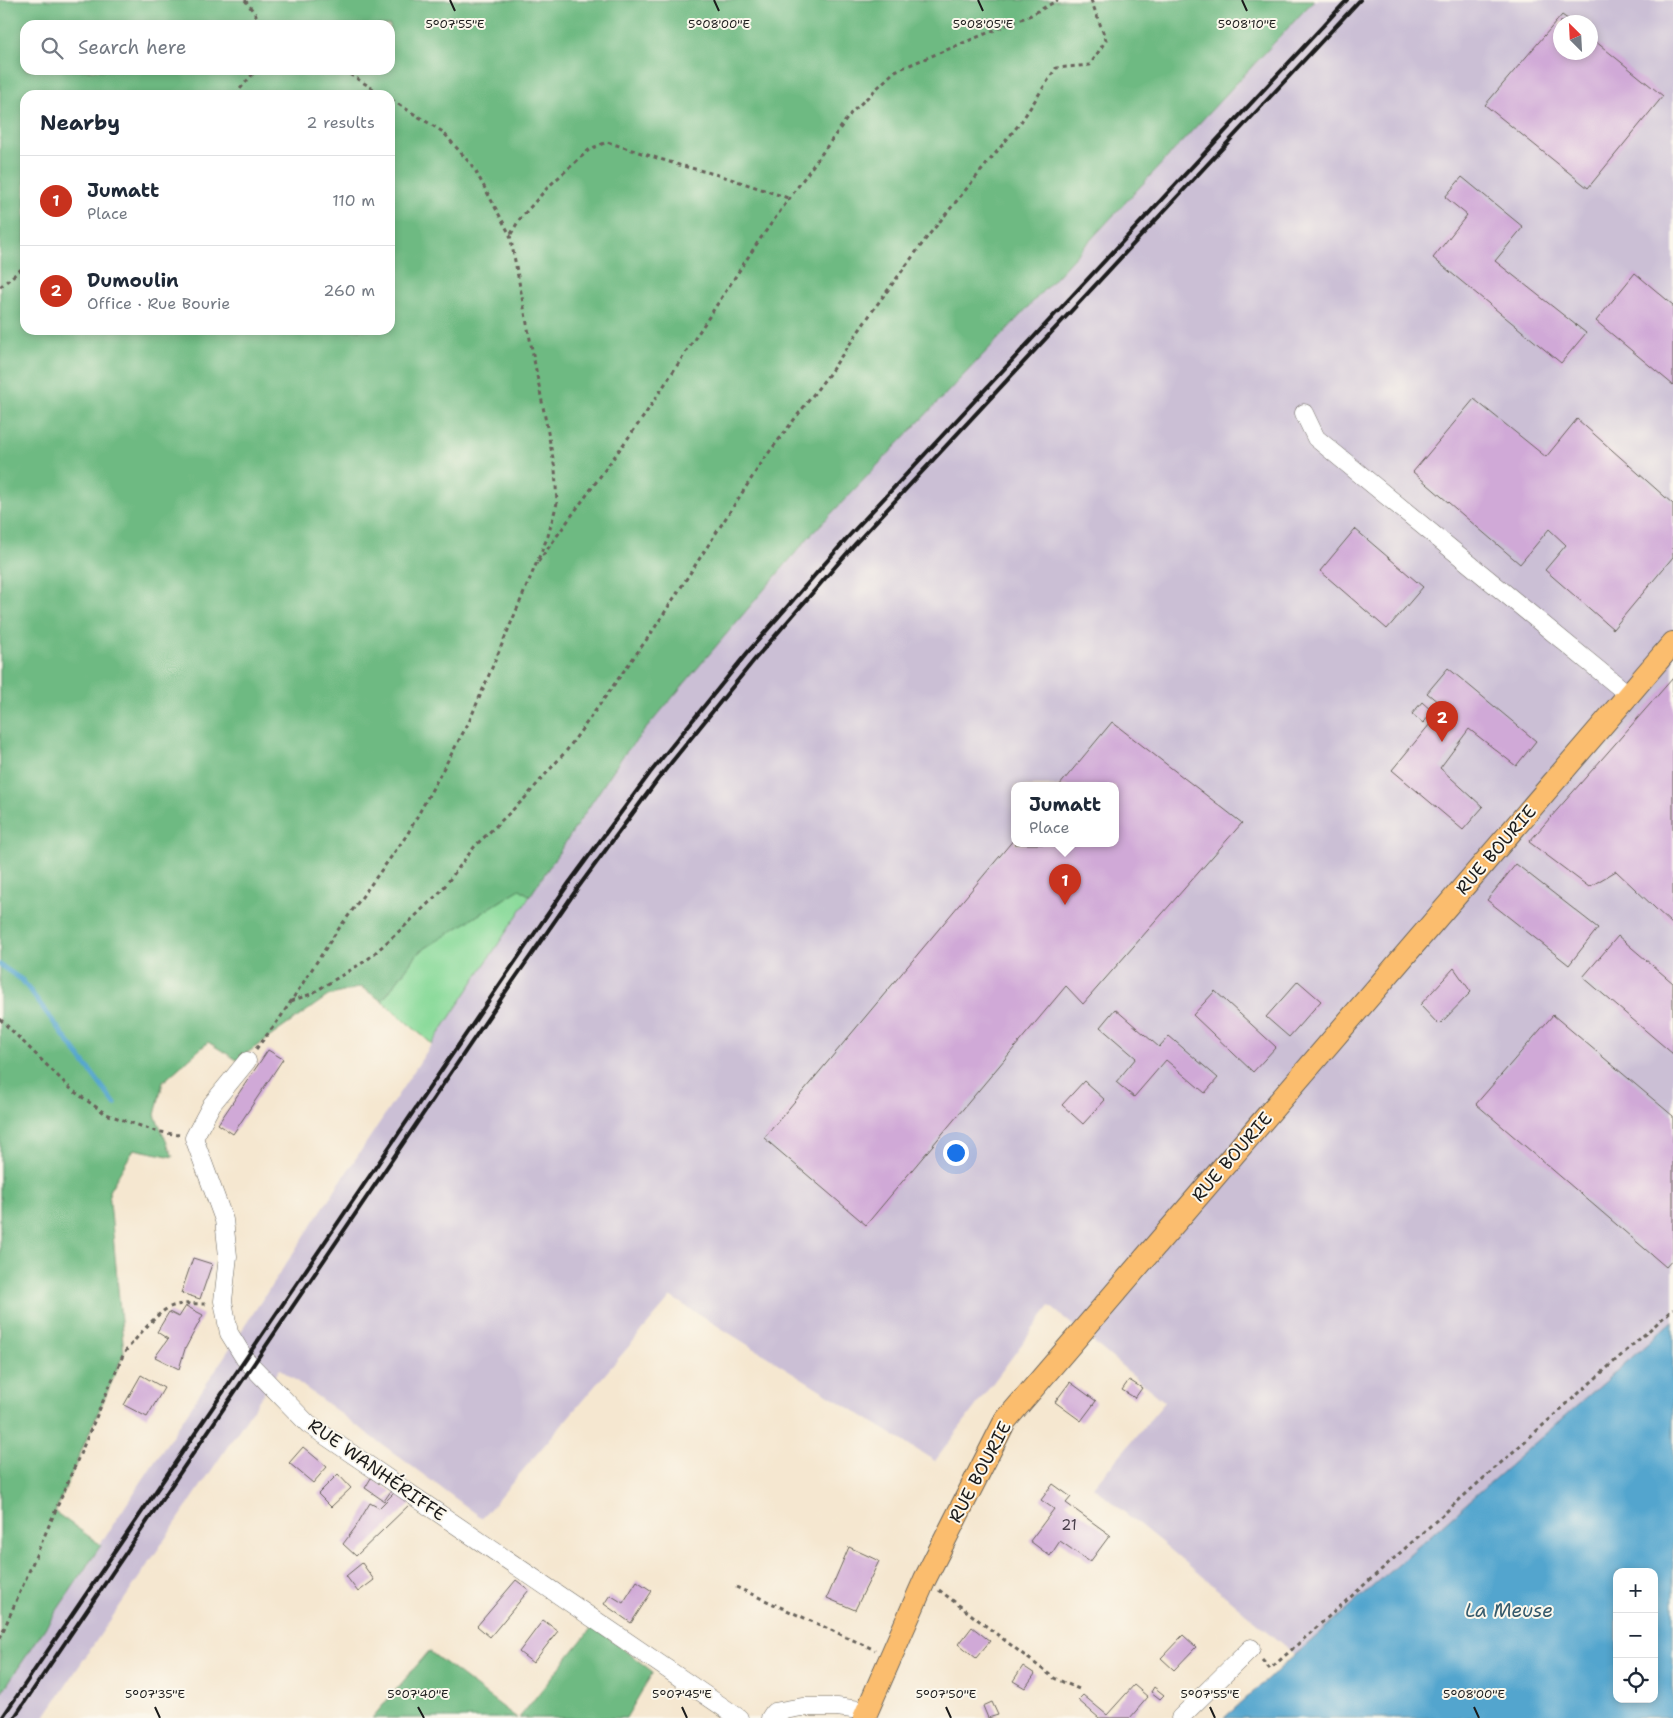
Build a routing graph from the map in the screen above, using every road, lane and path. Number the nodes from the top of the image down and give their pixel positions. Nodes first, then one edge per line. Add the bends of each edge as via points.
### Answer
1 (245, 0) edge
2 (1058, 0) edge
3 (1091, 0) edge
4 (260, 20) edge
5 (252, 75) edge
6 (351, 75) edge
7 (239, 90) edge
8 (375, 90) edge
9 (395, 102) edge
10 (788, 198) junction
11 (510, 234) junction
12 (20, 270) edge
13 (0, 287) edge
14 (1304, 414) dead end
15 (535, 566) junction
16 (1673, 643) edge
17 (1629, 695) junction
18 (291, 1001) junction
19 (0, 1019) edge
20 (247, 1061) joint
21 (194, 1138) junction
22 (223, 1301) junction
23 (1673, 1309) edge
24 (925, 1579) junction
25 (736, 1587) dead end
26 (0, 1638) edge
27 (1252, 1648) joint
28 (890, 1656) junction
29 (1079, 1689) dead end
30 (866, 1714) edge
31 (739, 1718) edge
32 (770, 1718) edge
33 (1180, 1718) edge

1 - 4 path
2 - 10 path via 1031,15 895,72 852,113
3 - 18 path via 1106,40 1090,64 1056,68 1021,122 928,236 764,459 652,632 567,750 524,799 475,846 441,891 400,931 367,960 312,994
5 - 7 path
6 - 8 path
9 - 11 path via 443,132 474,168
10 - 11 path via 607,142 590,149 549,186
10 - 15 path via 644,416
11 - 15 path via 555,469 558,503
12 - 13 path
14 - 17 street via 1316,438
15 - 18 path via 469,722 407,835
16 - 17 main road, RUE BOURIE
17 - 24 main road, RUE BOURIE via 1005,1421
18 - 20 path
19 - 21 path via 72,1090 106,1114 154,1131
20 - 21 street via 212,1104
21 - 22 street, RUE WANHÉRIFFE via 224,1220 228,1256
22 - 26 path via 168,1308 124,1353
22 - 31 street, RUE WANHÉRIFFE via 228,1333 245,1359 308,1424
23 - 27 path via 1270,1669
24 - 28 main road, RUE BOURIE
24 - 29 path via 1054,1678
25 - 28 path
27 - 33 street
28 - 30 main road, RUE BOURIE
30 - 32 street via 838,1707 802,1707 774,1712

